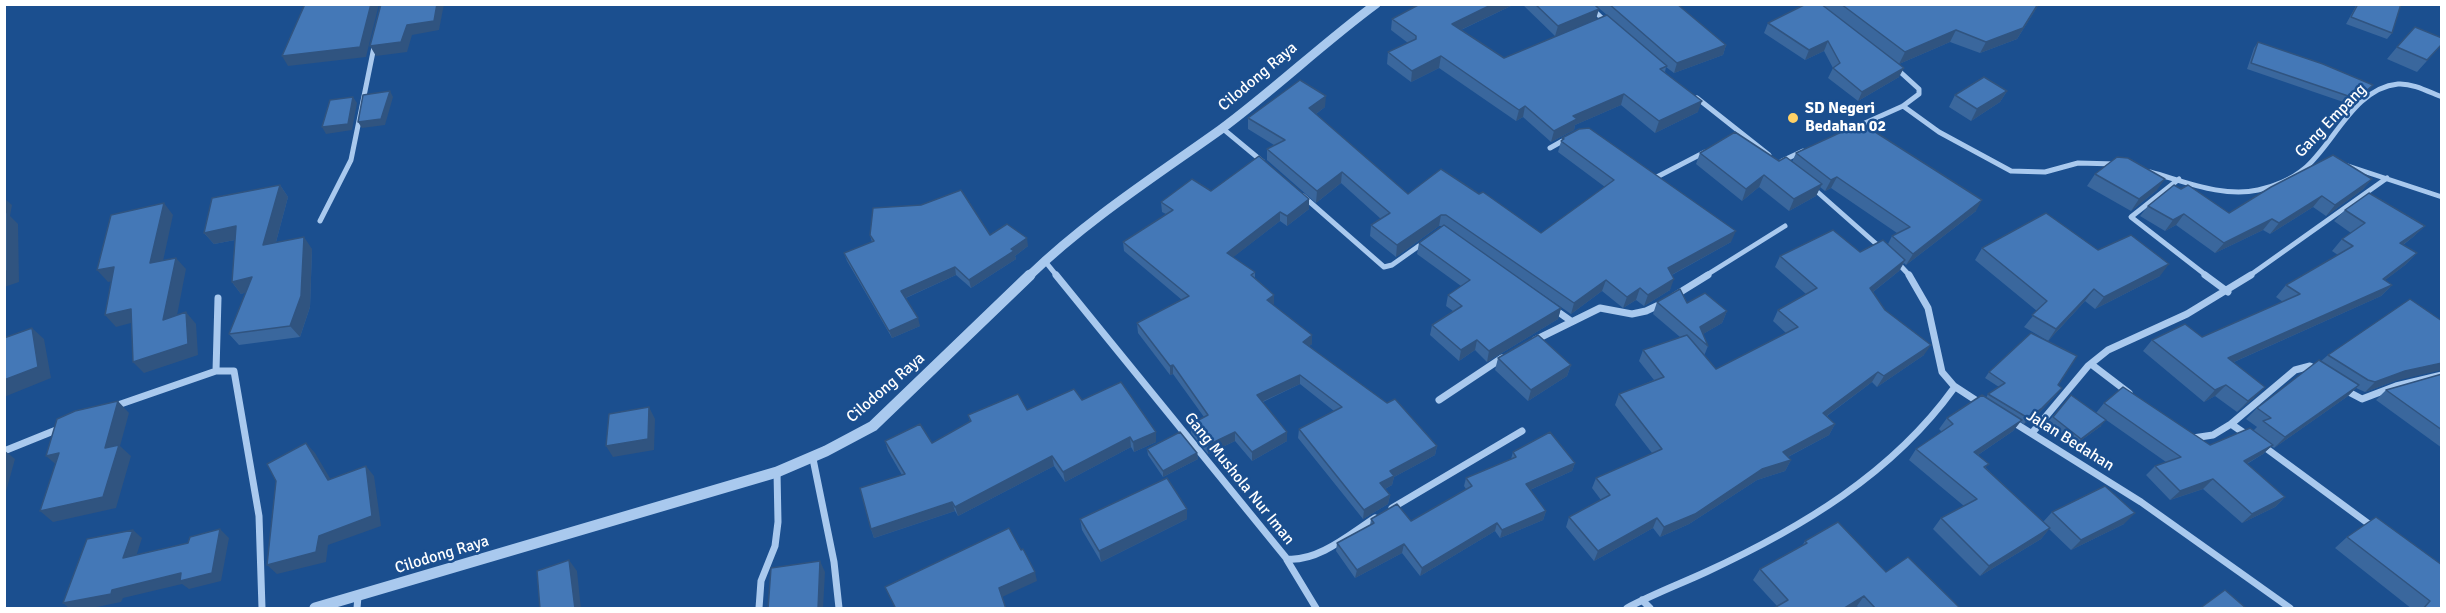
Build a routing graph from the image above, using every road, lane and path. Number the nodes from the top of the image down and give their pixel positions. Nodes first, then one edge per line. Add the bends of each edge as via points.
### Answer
1 (1376, 4) edge
2 (1587, 4) edge
3 (1604, 21) junction
4 (1594, 25) edge
5 (1612, 27) edge
6 (376, 38) edge
7 (1891, 63) edge
8 (1692, 94) edge
9 (2442, 97) edge
10 (1903, 106) junction
11 (1222, 128) junction
12 (1851, 130) edge
13 (1740, 133) junction
14 (1575, 135) edge
15 (1730, 138) edge
16 (1550, 148) dead end
17 (1810, 148) edge
18 (1710, 150) edge
19 (2316, 156) junction
20 (2326, 159) edge
21 (1779, 162) junction
22 (2336, 162) edge
23 (2120, 165) edge
24 (1788, 169) edge
25 (1273, 170) edge
26 (2141, 170) edge
27 (2387, 177) junction
28 (1647, 178) edge
29 (2179, 179) junction
30 (1806, 183) edge
31 (1298, 191) edge
32 (2442, 197) edge
33 (320, 221) dead end
34 (1785, 226) dead end
35 (1429, 238) edge
36 (1044, 260) junction
37 (2228, 291) junction
38 (218, 298) dead end
39 (1552, 307) edge
40 (1571, 321) junction
41 (1532, 342) edge
42 (1512, 352) edge
43 (2091, 364) junction
44 (216, 371) junction
45 (2442, 375) edge
46 (2326, 377) edge
47 (2335, 383) edge
48 (1954, 388) junction
49 (1439, 400) dead end
50 (2138, 400) edge
51 (1983, 405) edge
52 (111, 408) edge
53 (2003, 416) edge
54 (69, 424) edge
55 (2231, 424) junction
56 (1522, 431) dead end
57 (2032, 433) junction
58 (2186, 436) edge
59 (2250, 437) edge
60 (2259, 444) edge
61 (4, 451) edge
62 (813, 459) junction
63 (777, 472) junction
64 (2379, 532) edge
65 (1287, 559) junction
66 (1642, 600) junction
67 (358, 603) edge
68 (261, 609) edge
69 (315, 609) edge
70 (759, 609) edge
71 (839, 609) edge
72 (1316, 609) edge
73 (1627, 609) edge
74 (1650, 609) edge
75 (2290, 609) edge

1 - 11 street, Cilodong Raya
2 - 3 street
3 - 4 street
3 - 5 street
6 - 33 street via 351,160
7 - 10 street via 1919,89 1919,94
8 - 13 street
9 - 19 street, Gang Empang via 2400,83 2390,85 2348,118
10 - 12 street
10 - 23 street via 1939,132 2011,171 2045,172 2088,163
11 - 25 street
11 - 36 street, Cilodong Raya via 1125,196
13 - 15 street
13 - 21 street
14 - 16 street
17 - 21 street
18 - 28 street via 1656,179
19 - 20 street
19 - 29 street, Gang Empang via 2304,170 2256,190 2206,186
21 - 24 street
22 - 27 street
26 - 29 street, Gang Empang
27 - 32 street
27 - 37 street
29 - 37 street via 2131,217
30 - 48 street via 1907,271 1930,315 1934,344 1945,377
31 - 35 street via 1384,267
34 - 40 street via 1642,314 1631,316 1600,308
36 - 62 street, Cilodong Raya via 873,426
36 - 65 street, Gang Mushola Nur Iman
37 - 43 street via 2187,314 2121,342
38 - 44 street
39 - 40 street
40 - 41 street
42 - 49 street
43 - 50 street
43 - 57 street
44 - 52 street
44 - 68 street via 234,370 259,516
45 - 47 street via 2362,399
46 - 55 street via 2304,365
48 - 51 street
48 - 66 street via 1940,412 1900,452 1842,495 1767,541
53 - 57 street, Jalan Bedahan
54 - 61 street
55 - 58 street via 2203,438
55 - 59 street
56 - 65 street, Gang Mushola Nur Iman via 1309,557 1295,562
57 - 75 street, Jalan Bedahan via 2141,502
60 - 64 street
62 - 63 street, Cilodong Raya
62 - 71 street via 834,561
63 - 67 street, Cilodong Raya
63 - 70 street via 775,546 761,581
65 - 72 street
66 - 73 street
66 - 74 street
67 - 69 street, Cilodong Raya

